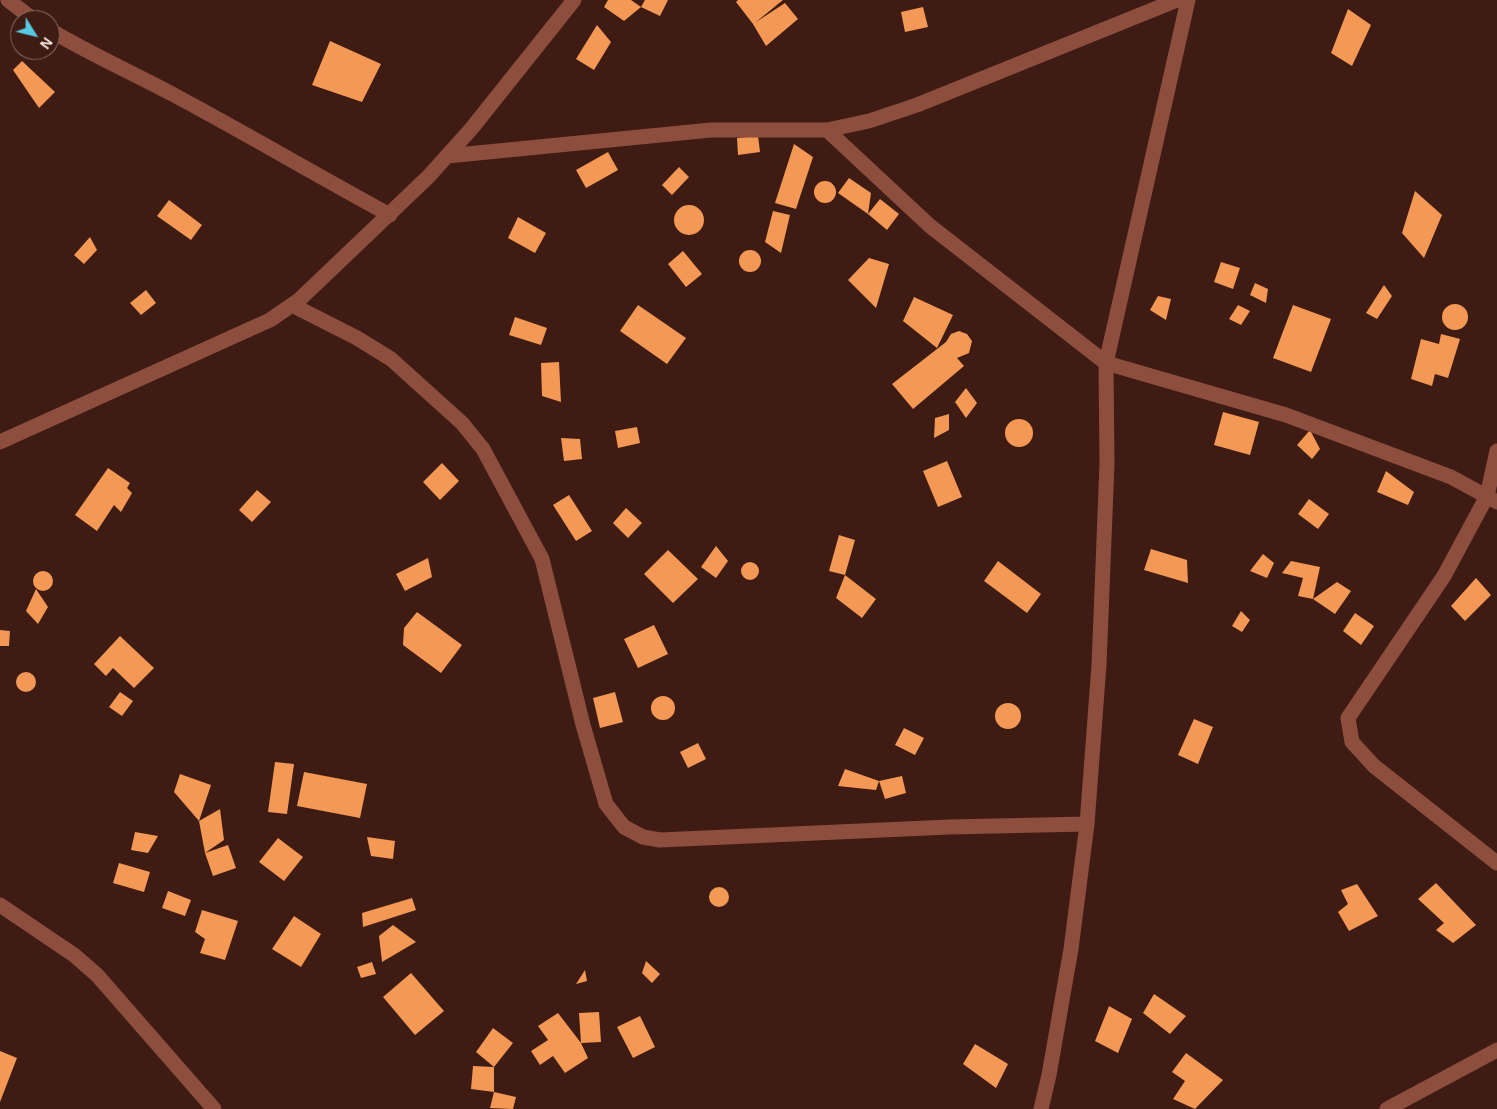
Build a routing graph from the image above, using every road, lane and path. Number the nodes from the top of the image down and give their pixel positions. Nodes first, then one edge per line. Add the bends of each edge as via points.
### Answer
1 (8, 0) edge
2 (574, 0) edge
3 (1177, 0) edge
4 (1188, 0) edge
5 (21, 10) edge
6 (60, 36) edge
7 (827, 130) junction
8 (447, 156) junction
9 (390, 215) junction
10 (292, 305) junction
11 (1106, 363) junction
12 (0, 442) edge
13 (1497, 451) edge
14 (1492, 499) edge
15 (1087, 824) junction
16 (1497, 863) edge
17 (0, 905) edge
18 (1497, 1050) edge
19 (214, 1109) edge
20 (1041, 1109) edge
21 (1387, 1109) edge

1 - 5 street
2 - 8 street
3 - 7 street via 917,106
4 - 11 street
6 - 9 street via 267,145
7 - 8 street via 711,130
7 - 11 street via 930,226
8 - 9 street
9 - 10 street
10 - 12 street via 270,320
10 - 15 street via 391,359 462,422 483,449 542,559 606,804 624,827 643,837 660,840
11 - 14 street via 1286,415 1451,477
11 - 15 street via 1107,464 1099,665
13 - 14 street
14 - 16 street via 1348,718 1352,742 1374,766
15 - 20 street via 1071,949
17 - 19 street via 74,954 97,975
18 - 21 street

